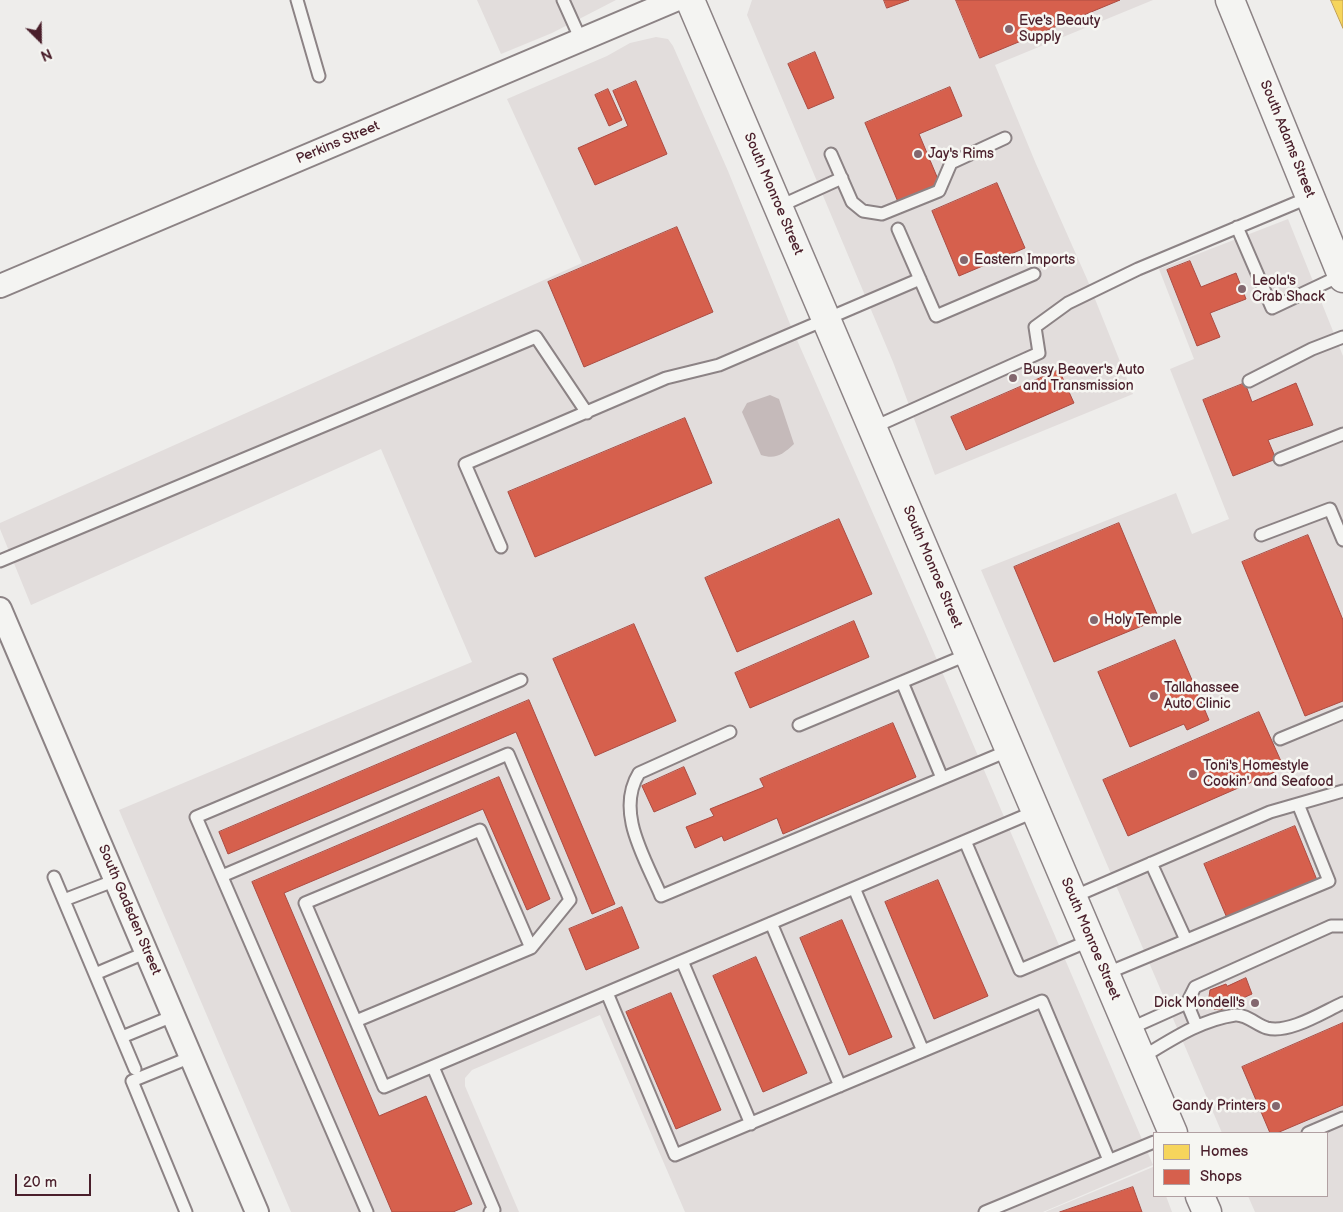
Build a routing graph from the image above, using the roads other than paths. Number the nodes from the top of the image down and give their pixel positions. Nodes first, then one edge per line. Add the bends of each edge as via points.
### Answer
1 (297, 0) edge
2 (563, 0) edge
3 (675, 0) edge
4 (690, 0) edge
5 (1230, 0) edge
6 (581, 40) junction
7 (319, 76) dead end
8 (1005, 138) dead end
9 (831, 154) dead end
10 (842, 178) junction
11 (1310, 196) junction
12 (778, 207) junction
13 (1238, 227) junction
14 (898, 229) dead end
15 (1342, 272) edge
16 (1034, 274) dead end
17 (920, 279) junction
18 (0, 286) edge
19 (826, 318) junction
20 (1343, 337) edge
21 (1249, 381) dead end
22 (587, 413) junction
23 (872, 428) junction
24 (1343, 434) edge
25 (1280, 459) dead end
26 (1261, 535) dead end
27 (1343, 540) edge
28 (501, 547) dead end
29 (0, 561) edge
30 (0, 609) edge
31 (969, 654) junction
32 (521, 680) dead end
33 (902, 682) junction
34 (1343, 713) edge
35 (799, 725) dead end
36 (730, 732) dead end
37 (1280, 739) dead end
38 (1010, 750) junction
39 (942, 778) junction
40 (1343, 791) edge
41 (1298, 804) junction
42 (1036, 811) junction
43 (965, 841) junction
44 (1151, 863) junction
45 (222, 876) junction
46 (54, 877) dead end
47 (116, 880) junction
48 (854, 888) junction
49 (1072, 897) junction
50 (64, 900) junction
51 (771, 923) junction
52 (1343, 926) edge
53 (1091, 940) junction
54 (1186, 940) junction
55 (531, 948) junction
56 (146, 952) junction
57 (682, 961) junction
58 (95, 974) junction
59 (1105, 974) junction
60 (607, 993) junction
61 (1187, 1003) junction
62 (1343, 1003) edge
63 (173, 1016) junction
64 (356, 1021) junction
65 (1196, 1025) junction
66 (1129, 1029) junction
67 (122, 1037) junction
68 (923, 1051) junction
69 (191, 1057) junction
70 (1141, 1058) junction
71 (433, 1066) junction
72 (135, 1070) dead end
73 (840, 1086) junction
74 (1343, 1118) edge
75 (751, 1124) junction
76 (1173, 1132) edge
77 (1310, 1132) edge
78 (1153, 1142) edge
79 (1109, 1160) junction
80 (1200, 1197) edge
81 (186, 1212) edge
82 (257, 1212) edge
83 (367, 1212) edge
84 (490, 1212) edge
85 (985, 1212) edge
86 (1207, 1212) edge

1 - 7 lane
2 - 6 lane
3 - 6 street, Perkins Street
4 - 12 main road, South Monroe Street
5 - 11 main road, South Adams Street
6 - 18 street, Perkins Street
8 - 10 lane via 951,163 939,191 882,214 863,211 852,202
9 - 10 lane
10 - 12 lane
11 - 13 lane
11 - 15 main road, South Adams Street
12 - 19 main road, South Monroe Street
13 - 15 lane via 1272,308
13 - 23 lane via 1068,303 1035,327 1040,353
14 - 17 lane
16 - 17 lane via 936,316
17 - 19 lane
19 - 22 lane via 719,365 666,378
19 - 23 main road, South Monroe Street
20 - 21 lane
22 - 28 lane via 465,464
22 - 29 lane via 536,336
23 - 31 main road, South Monroe Street
24 - 25 lane
26 - 27 lane via 1330,509
30 - 47 street, South Gadsden Street
31 - 33 lane
31 - 38 main road, South Monroe Street
32 - 45 lane via 196,816
33 - 35 lane
33 - 39 lane
34 - 37 lane
36 - 39 lane via 639,772 633,783 629,807 632,826 661,896
38 - 39 lane
38 - 42 main road, South Monroe Street
40 - 41 lane
41 - 44 lane via 1270,812
41 - 54 lane via 1330,881
42 - 43 lane
42 - 49 main road, South Monroe Street
43 - 48 lane
43 - 53 lane via 1020,970
44 - 49 lane
44 - 54 lane
45 - 55 lane via 508,754 570,900
45 - 83 lane
46 - 50 lane
47 - 50 lane
47 - 56 street, South Gadsden Street
48 - 51 lane
48 - 68 lane
49 - 53 main road, South Monroe Street
50 - 58 lane
51 - 57 lane
51 - 73 lane
52 - 61 lane via 1331,926 1196,986
53 - 59 main road, South Monroe Street
54 - 59 lane
55 - 64 lane
55 - 64 lane via 480,830 305,903
56 - 58 lane
56 - 63 street, South Gadsden Street
57 - 60 lane
57 - 75 lane
58 - 67 lane
59 - 66 main road, South Monroe Street
60 - 71 lane
60 - 75 lane via 675,1155
61 - 65 lane
61 - 66 lane
62 - 65 lane via 1288,1028 1275,1030 1237,1015
63 - 67 lane
63 - 69 street, South Gadsden Street
64 - 71 lane via 384,1087
65 - 70 lane
66 - 70 main road, South Monroe Street
67 - 72 lane
68 - 73 lane
68 - 79 lane via 1042,1001
69 - 81 lane via 132,1081
69 - 82 street, South Gadsden Street
70 - 76 main road, South Monroe Street
71 - 84 lane via 494,1210
73 - 75 lane
74 - 77 lane
78 - 79 lane
79 - 85 lane
80 - 86 main road

